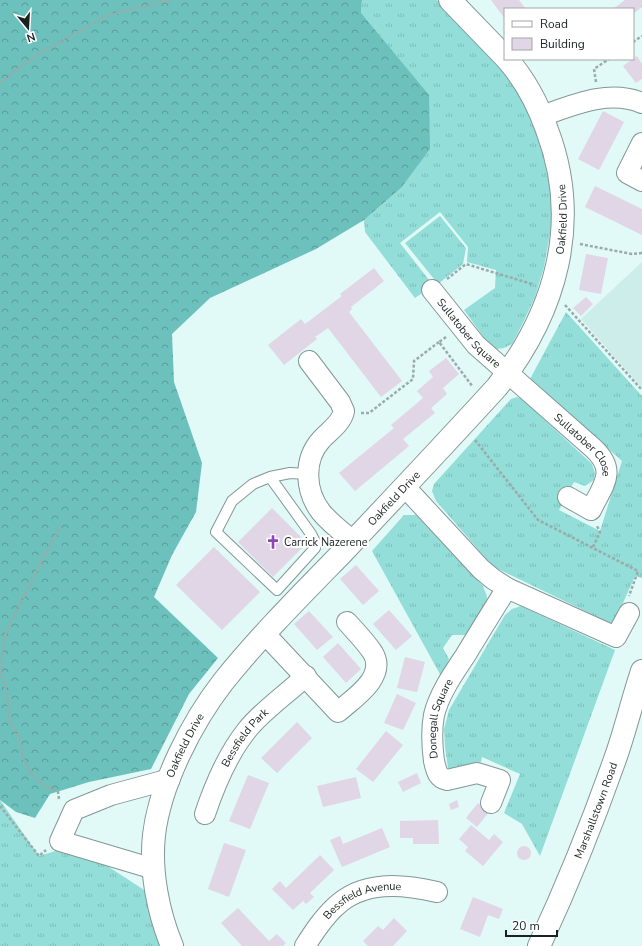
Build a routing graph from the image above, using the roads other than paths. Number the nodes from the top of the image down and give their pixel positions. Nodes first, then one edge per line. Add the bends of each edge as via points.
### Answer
1 (450, 0) edge
2 (504, 56) edge
3 (507, 60) edge
4 (642, 103) edge
5 (542, 116) junction
6 (642, 143) edge
7 (642, 181) edge
8 (432, 290) dead end
9 (309, 361) dead end
10 (508, 373) junction
11 (308, 474) junction
12 (270, 477) junction
13 (405, 487) junction
14 (568, 497) dead end
15 (353, 541) junction
16 (507, 588) junction
17 (629, 613) road end
18 (347, 622) dead end
19 (265, 634) junction
20 (642, 671) edge
21 (306, 676) junction
22 (170, 779) junction
23 (491, 803) dead end
24 (204, 814) dead end
25 (154, 869) junction
26 (437, 892) dead end
27 (172, 946) edge
28 (305, 946) edge
29 (539, 946) edge

1 - 2 street, Oakfield Drive
3 - 5 street, Oakfield Drive via 525,84
4 - 5 street via 630,99 598,98
5 - 10 street, Oakfield Drive via 560,175 562,240 555,278 544,307 532,335
6 - 7 street via 627,172
8 - 10 street, Sullatober Square via 476,345
9 - 11 street via 344,411 340,420 314,450
10 - 13 street, Oakfield Drive
10 - 14 street, Sullatober Close via 593,448 605,462 607,477 591,510
11 - 12 lane via 290,473
11 - 15 street via 311,491 320,510
12 - 12 lane via 252,484 232,501 216,532 277,590 315,548 315,542
13 - 15 street, Oakfield Drive
13 - 16 street via 481,569
15 - 19 street, Oakfield Drive
16 - 17 street via 616,637
16 - 23 street, Donegall Square via 446,686 434,713 432,726 433,751 440,777 445,780 477,773 500,780
18 - 21 street via 372,652 376,662 372,680 338,712
19 - 21 street
19 - 22 street, Oakfield Drive via 222,683 194,724
20 - 29 street, Marshallstown Road via 615,761 594,818
21 - 24 street, Bessfield Park via 248,729 233,748
22 - 25 street, Oakfield Drive via 161,802 154,835
22 - 25 street via 111,795 74,810 64,832
25 - 27 street, Oakfield Drive via 166,932
26 - 28 street, Bessfield Avenue via 391,885 352,895 329,913

